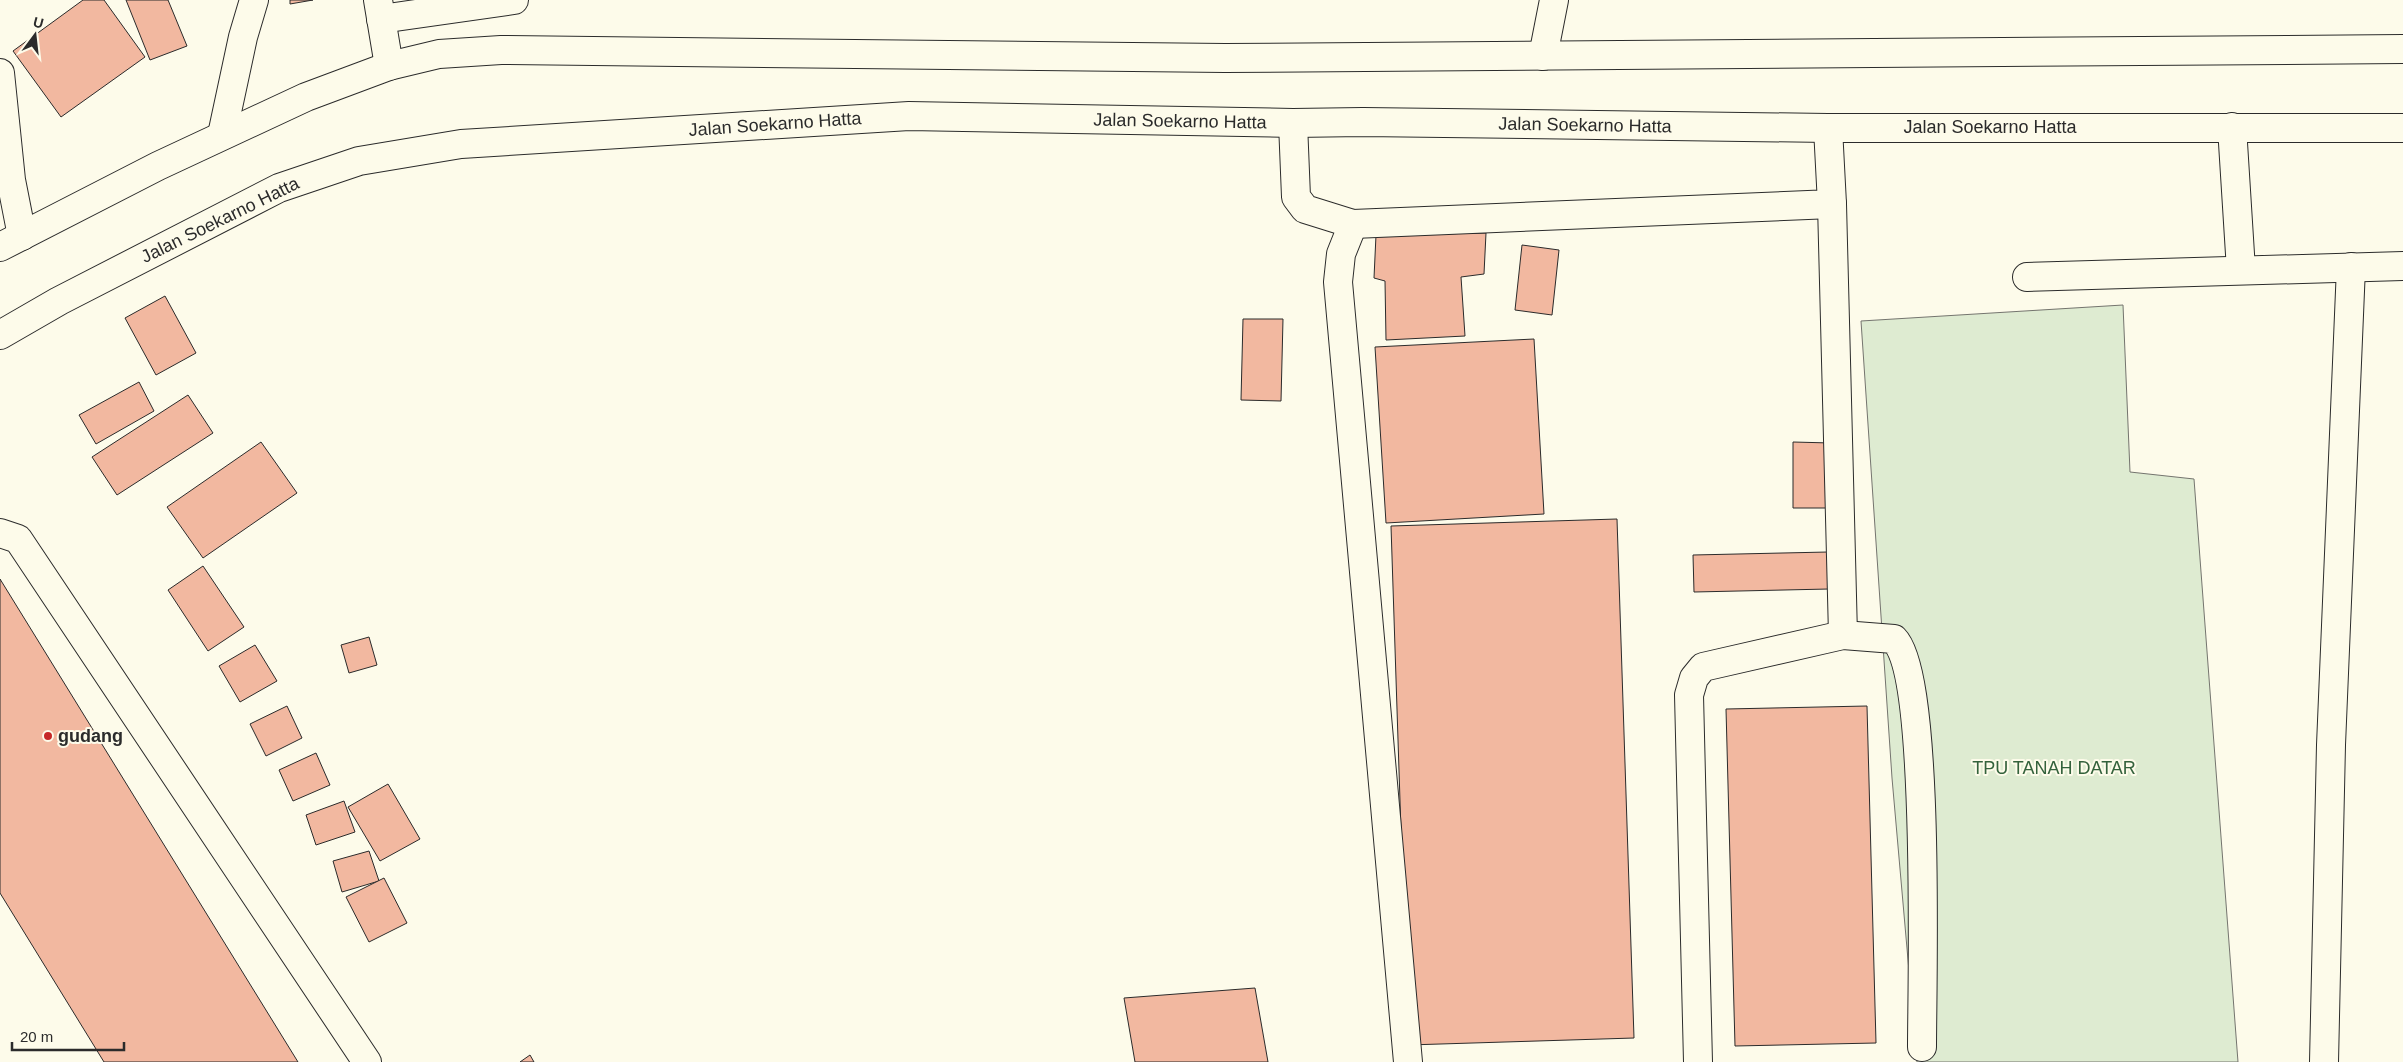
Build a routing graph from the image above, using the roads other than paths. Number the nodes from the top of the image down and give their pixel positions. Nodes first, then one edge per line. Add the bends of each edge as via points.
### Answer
1 (254, 0) edge
2 (514, 0) edge
3 (1554, 0) edge
4 (379, 10) edge
5 (2403, 49) edge
6 (1543, 56) junction
7 (389, 66) junction
8 (0, 73) edge
9 (1293, 123) junction
10 (2232, 127) junction
11 (1828, 128) junction
12 (2403, 128) edge
13 (222, 135) junction
14 (1832, 204) junction
15 (1353, 224) junction
16 (11, 242) edge
17 (2403, 266) edge
18 (2351, 267) junction
19 (2241, 270) junction
20 (2027, 277) dead end
21 (0, 335) edge
22 (0, 533) edge
23 (1843, 635) junction
24 (1922, 1047) dead end
25 (367, 1062) edge
26 (1408, 1062) edge
27 (1698, 1062) edge
28 (2324, 1062) edge

1 - 13 main road
2 - 4 main road
3 - 6 main road
4 - 7 main road
5 - 6 main road
6 - 7 main road via 1225,58 501,50 439,54
7 - 13 main road via 306,96
8 - 16 main road via 12,180
9 - 11 main road, Jalan Soekarno Hatta
9 - 15 main road via 1296,196 1300,203 1305,209
9 - 21 main road, Jalan Soekarno Hatta via 909,116 442,147 359,161 279,188 59,301
10 - 11 main road, Jalan Soekarno Hatta
10 - 12 main road, Jalan Soekarno Hatta
10 - 19 main road
11 - 14 main road
13 - 16 main road
14 - 15 main road
14 - 23 main road
15 - 26 main road via 1341,254 1338,282
17 - 18 main road
18 - 19 main road
18 - 28 main road via 2330,744
19 - 20 main road
22 - 25 main road via 18,539
23 - 24 main road via 1894,639 1912,684 1922,817
23 - 27 main road via 1703,666 1694,678 1689,695

